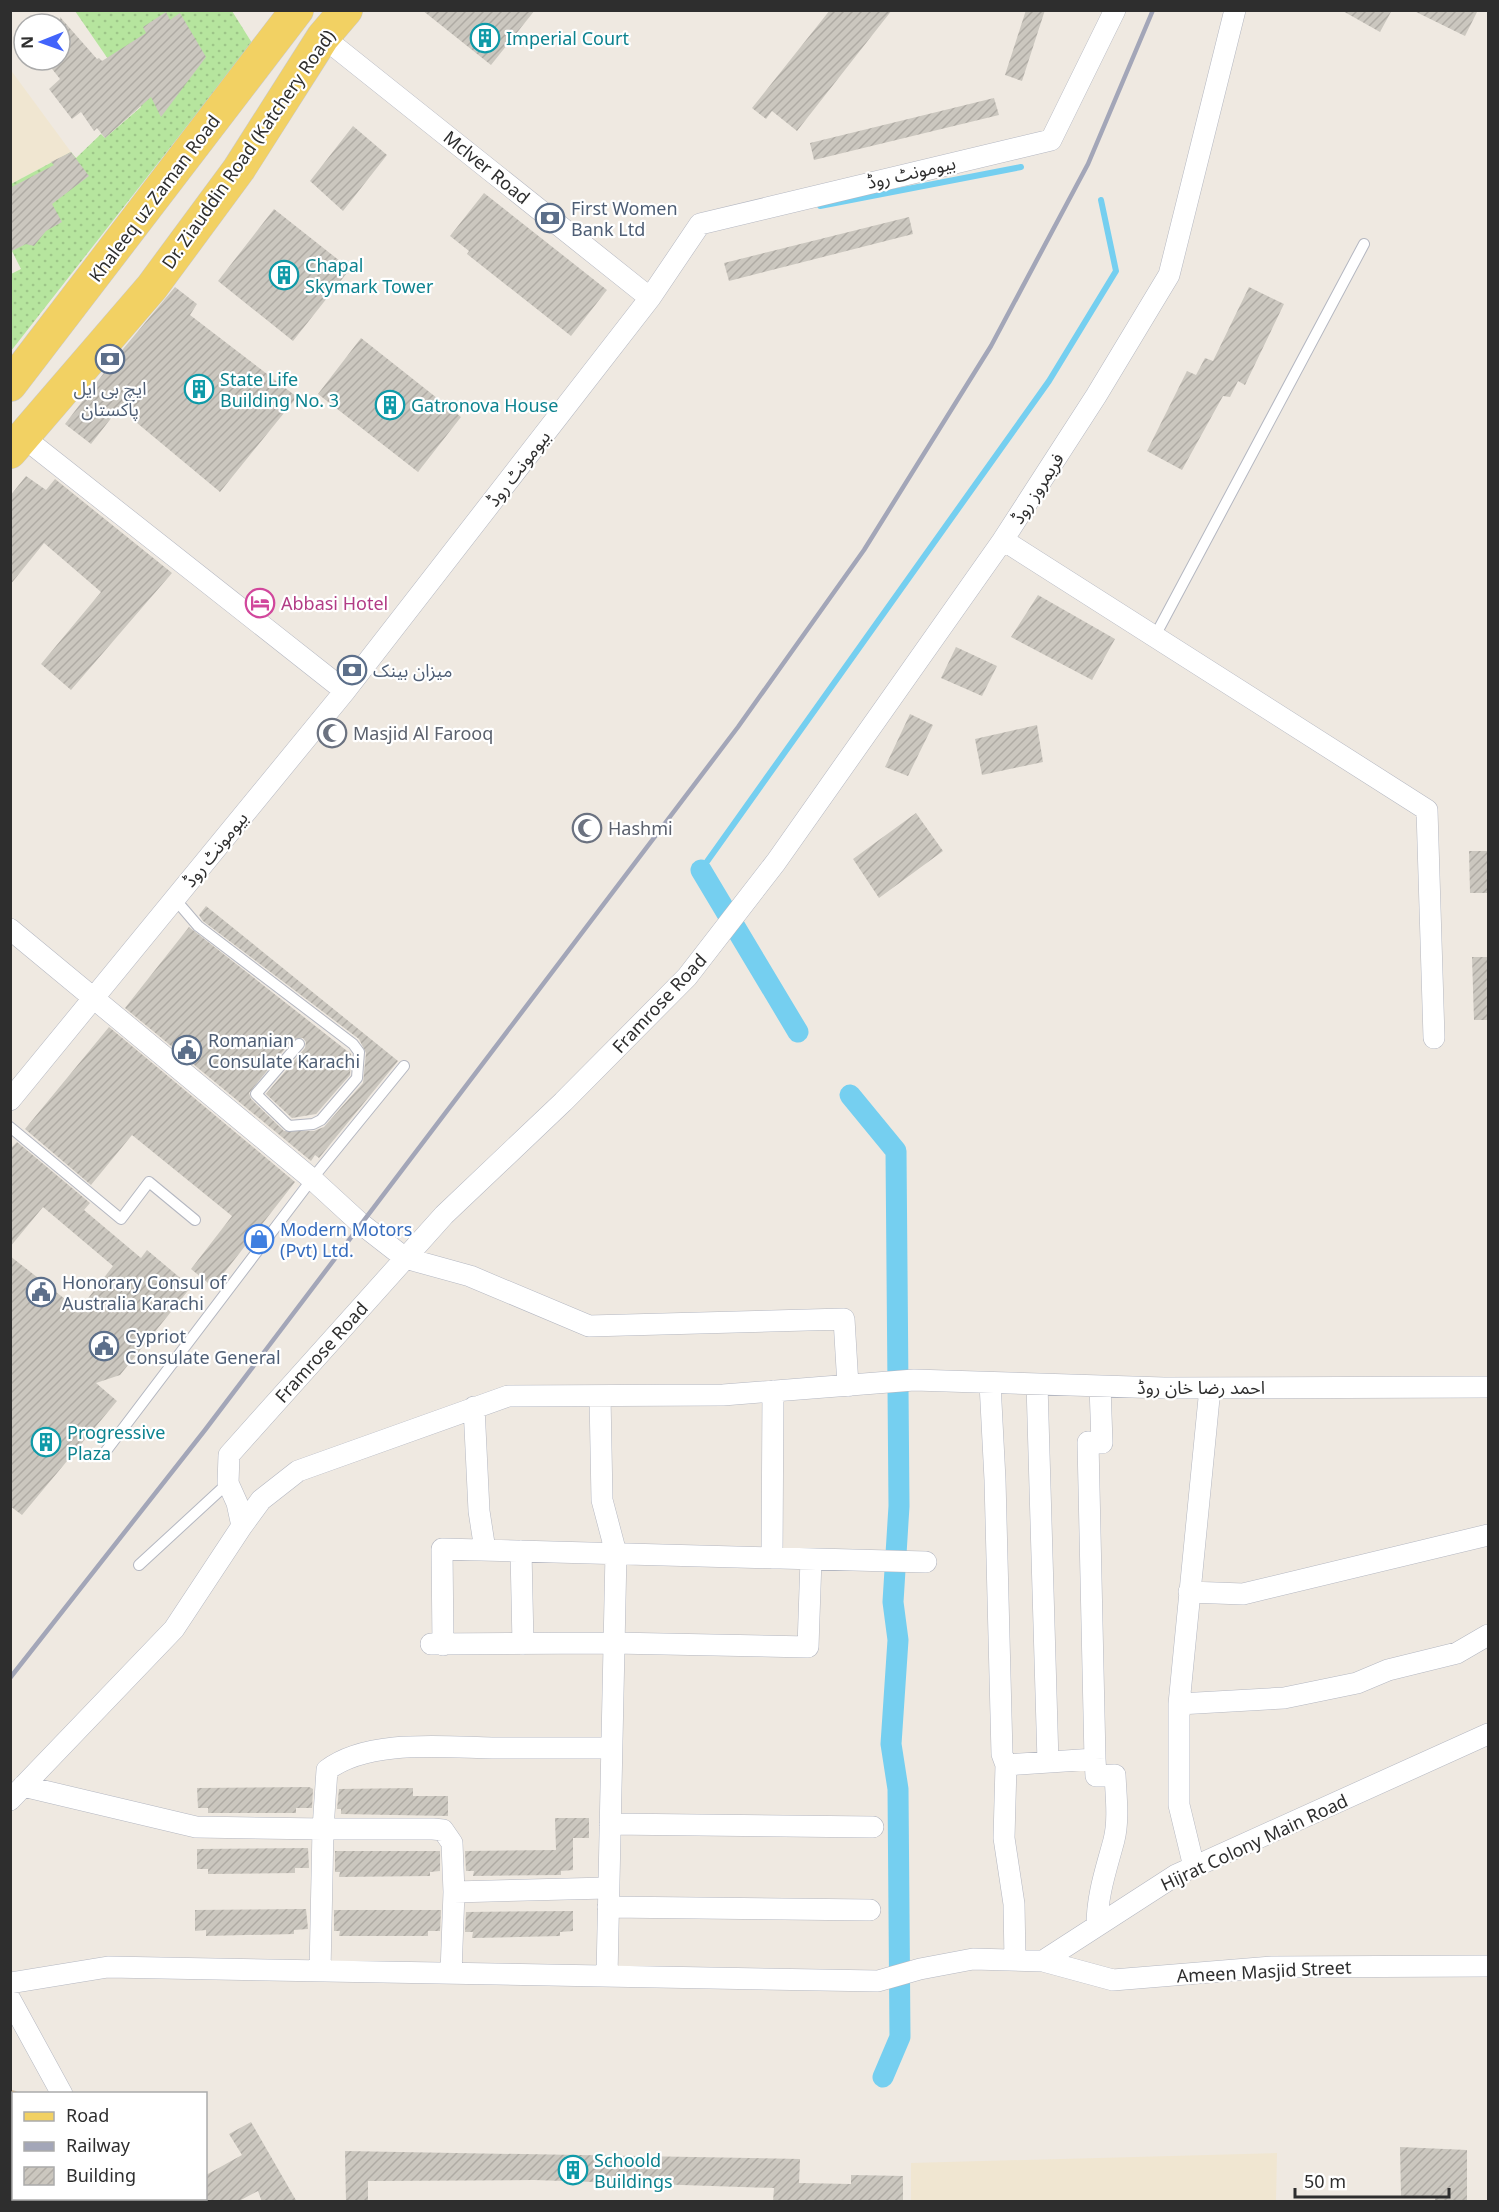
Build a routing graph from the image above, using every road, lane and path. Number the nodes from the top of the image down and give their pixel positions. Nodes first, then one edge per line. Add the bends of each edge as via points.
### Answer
1 (297, 10) edge
2 (346, 10) edge
3 (1115, 10) edge
4 (1235, 10) edge
5 (323, 37) junction
6 (1364, 244) dead end
7 (650, 297) junction
8 (10, 385) edge
9 (17, 444) edge
10 (1003, 540) junction
11 (1155, 636) junction
12 (345, 691) junction
13 (174, 898) junction
14 (10, 929) edge
15 (716, 940) joint
16 (93, 998) junction
17 (1434, 1038) dead end
18 (299, 1044) dead end
19 (404, 1066) dead end
20 (10, 1100) edge
21 (10, 1127) edge
22 (312, 1179) junction
23 (195, 1220) dead end
24 (405, 1258) junction
25 (990, 1383) junction
26 (1037, 1384) junction
27 (848, 1386) junction
28 (1100, 1386) junction
29 (1488, 1387) edge
30 (1210, 1388) junction
31 (773, 1391) junction
32 (600, 1396) junction
33 (474, 1407) junction
34 (106, 1450) dead end
35 (228, 1483) junction
36 (242, 1526) junction
37 (1488, 1535) edge
38 (485, 1550) junction
39 (521, 1551) junction
40 (616, 1553) junction
41 (772, 1558) junction
42 (811, 1559) junction
43 (926, 1562) dead end
44 (139, 1565) dead end
45 (1189, 1592) junction
46 (1488, 1635) edge
47 (614, 1643) junction
48 (523, 1644) junction
49 (1179, 1704) junction
50 (1488, 1734) edge
51 (611, 1748) junction
52 (1095, 1759) junction
53 (1048, 1762) junction
54 (1006, 1765) junction
55 (17, 1793) edge
56 (610, 1824) junction
57 (873, 1827) dead end
58 (323, 1829) junction
59 (1194, 1867) junction
60 (454, 1892) junction
61 (608, 1898) junction
62 (870, 1910) dead end
63 (1097, 1926) junction
64 (1015, 1960) junction
65 (1043, 1962) junction
66 (1488, 1966) edge
67 (320, 1971) junction
68 (451, 1973) junction
69 (607, 1976) junction
70 (10, 1983) edge
71 (10, 1999) edge
72 (61, 2092) edge

1 - 8 main road, Khaleeq uz Zaman Road
2 - 5 main road, Dr. Ziauddin Road (Katchery Road)
3 - 7 street, بیومونٹ روڈ via 1051,141 700,224
4 - 10 street, فریمروز روڈ via 1169,275
5 - 7 street, Mclver Road
5 - 9 main road, Dr. Ziauddin Road (Katchery Road) via 239,169 152,287
6 - 11 lane
7 - 12 street, بیومونٹ روڈ
9 - 12 street
10 - 11 street
10 - 15 street, فریمروز روڈ
11 - 17 street via 1427,810
12 - 13 street, بیومونٹ روڈ
13 - 16 street, بیومونٹ روڈ
13 - 18 lane via 198,926 359,1052 357,1078 321,1120 289,1126 256,1094
14 - 16 street
15 - 24 street, Framrose Road via 687,977
16 - 20 street, بیومونٹ روڈ
16 - 22 street
19 - 22 lane
21 - 23 lane via 121,1219 149,1182
22 - 24 street
22 - 34 lane
24 - 27 street via 470,1276 589,1326 844,1319
24 - 35 street, Framrose Road via 229,1455
25 - 26 street, احمد رضا خان روڈ
25 - 27 street, احمد رضا خان روڈ via 914,1380
25 - 54 street via 1002,1754
26 - 28 street, احمد رضا خان روڈ
26 - 53 street
27 - 31 street, احمد رضا خان روڈ
28 - 30 street, احمد رضا خان روڈ
28 - 52 street via 1102,1443 1088,1442
29 - 30 street, احمد رضا خان روڈ
30 - 45 street
31 - 32 street, احمد رضا خان روڈ
31 - 41 street
32 - 33 street, احمد رضا خان روڈ via 508,1396
32 - 40 street via 602,1500
33 - 36 street, احمد رضا خان روڈ via 298,1471 261,1500
33 - 38 street
35 - 36 street, Framrose Road
35 - 44 lane
36 - 55 street via 174,1629
37 - 45 street via 1243,1594
38 - 39 street
38 - 48 street via 442,1549 437,1644
39 - 40 street
39 - 48 street
40 - 41 street
40 - 47 street
41 - 42 street
42 - 43 street
42 - 47 street via 808,1647
45 - 49 street
46 - 49 street via 1457,1653 1388,1670 1357,1683 1284,1698
47 - 48 street
47 - 51 street
49 - 59 street via 1179,1805
50 - 59 street, Hijrat Colony Main Road
51 - 56 street
51 - 58 street via 400,1747 361,1755 337,1762 327,1770
52 - 53 street
52 - 63 street via 1096,1776 1115,1775 1116,1802 1114,1838 1097,1900
53 - 54 street
54 - 64 street via 1004,1838 1014,1904
55 - 58 street via 196,1827
56 - 57 street
56 - 61 street
58 - 60 street via 443,1830 452,1843
58 - 67 street
59 - 63 street, Hijrat Colony Main Road
60 - 61 street
60 - 68 street
61 - 62 street
61 - 69 street
63 - 65 street, Hijrat Colony Main Road
64 - 65 street
64 - 69 street via 973,1959 878,1981
65 - 66 street, Ameen Masjid Street via 1113,1980 1272,1967
67 - 68 street
67 - 70 street via 108,1967
68 - 69 street
71 - 72 street

